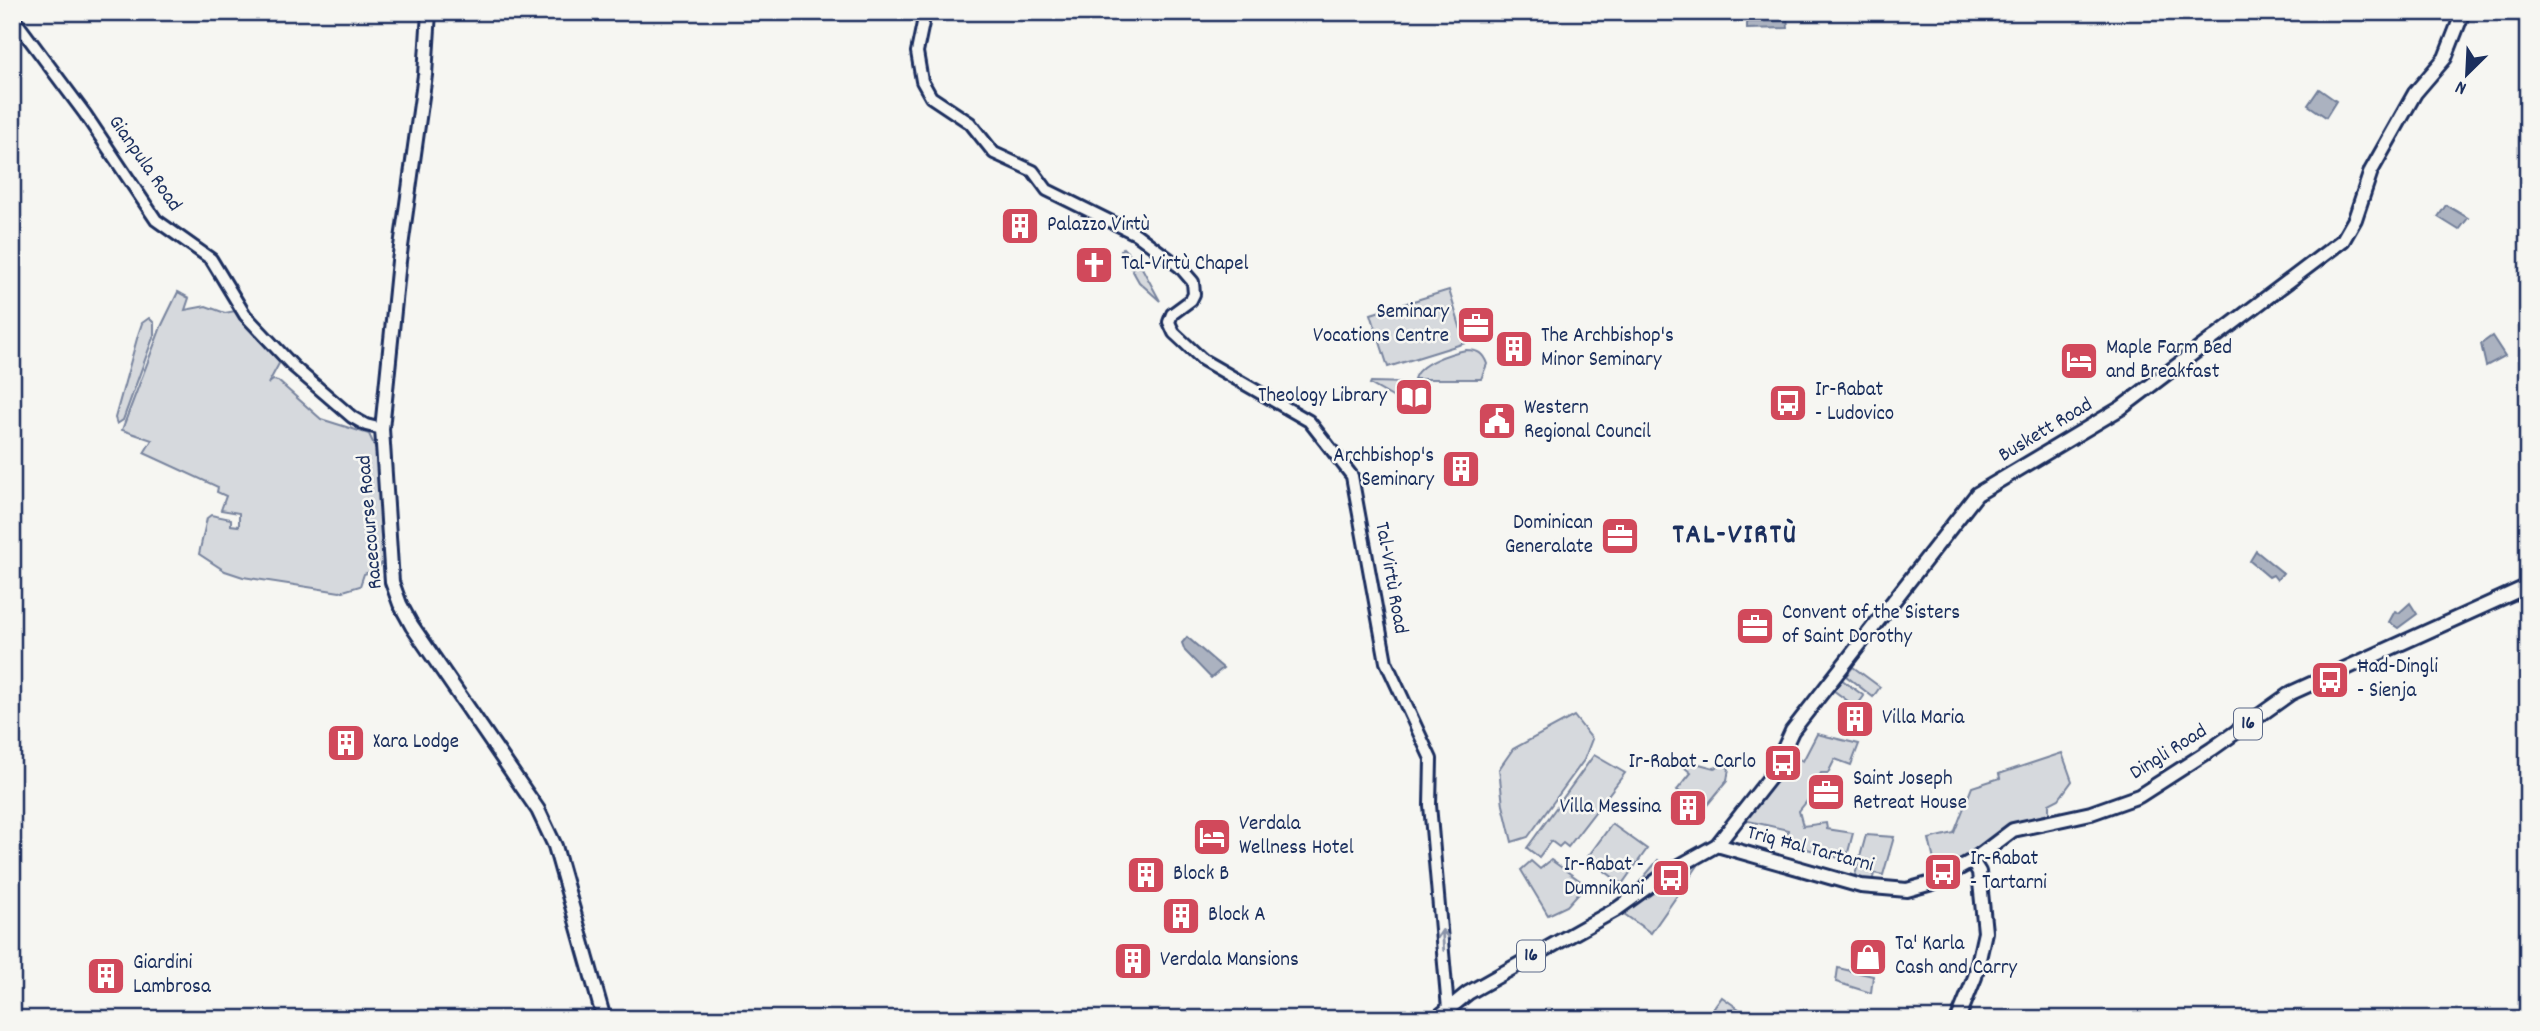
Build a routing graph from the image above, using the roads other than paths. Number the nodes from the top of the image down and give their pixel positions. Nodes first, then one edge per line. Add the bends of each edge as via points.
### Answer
1 (429, 12) edge
2 (920, 12) edge
3 (2463, 12) edge
4 (12, 16) edge
5 (382, 429) junction
6 (2528, 586) edge
7 (1717, 845) junction
8 (1972, 861) junction
9 (1448, 1009) junction
10 (604, 1019) edge
11 (1436, 1019) edge
12 (1958, 1019) edge

1 - 5 main road, Racecourse Road
9 -> 2 street, Tal-Virtù Road via 1430,805 1431,760 1386,662 1352,476 1309,421 1203,360 1174,333 1171,316 1194,294 1193,282 1180,267 1136,234 1047,190 1032,171 994,153 970,123 931,97 922,81 917,52 923,23
3 - 7 main road, Buskett Road via 2445,58 2415,93 2371,171 2356,219 2343,240 2121,408 1978,494 1792,731 1772,775
4 - 5 street, Gianpula Road via 156,220 209,257 245,315 294,367 345,412
5 - 10 main road, Racecourse Road via 396,595 425,646 538,810 555,846
6 - 8 main road, Dingli Road / 16 via 2291,693 2138,796 2091,813 2013,830
7 - 8 main road, Triq Ħal Tartarni / 16 via 1861,886 1887,889 1907,890 1932,883
7 - 9 main road, 16
8 - 12 main road via 1979,872 1985,932 1978,969
9 - 11 main road, 16

